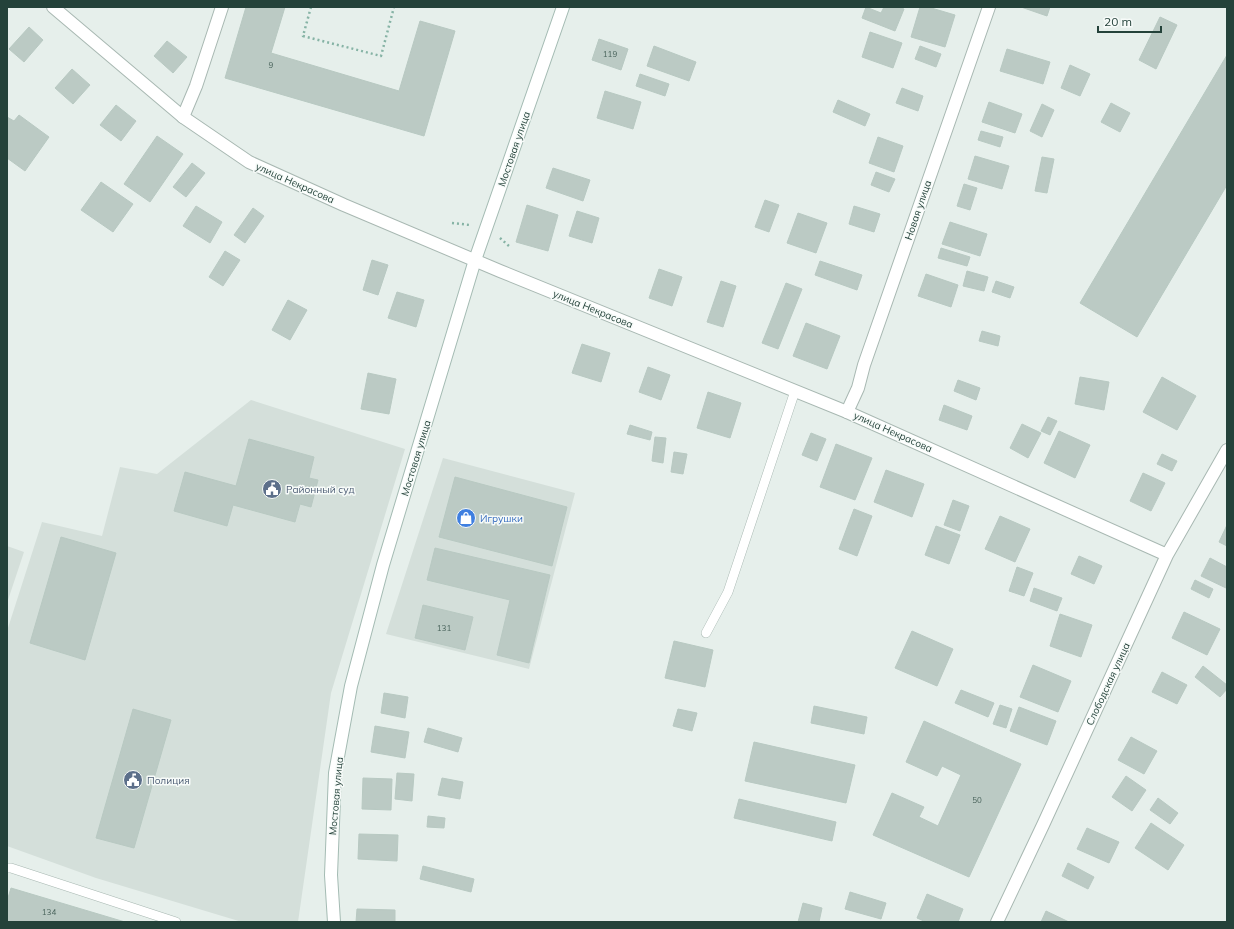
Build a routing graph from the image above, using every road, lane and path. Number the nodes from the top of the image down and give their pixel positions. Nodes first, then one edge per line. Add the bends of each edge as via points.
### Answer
1 (53, 7) edge
2 (222, 7) edge
3 (311, 7) edge
4 (394, 7) edge
5 (563, 7) edge
6 (989, 7) edge
7 (183, 117) junction
8 (475, 260) junction
9 (795, 391) junction
10 (847, 412) junction
11 (1227, 450) edge
12 (1167, 555) junction
13 (706, 633) dead end
14 (7, 868) edge
15 (176, 922) edge
16 (334, 922) edge
17 (997, 922) edge

1 - 7 street, улица Некрасова
2 - 7 street
3 - 4 path via 303,36 381,56
5 - 8 street, Мостовая улица
6 - 10 street, Новая улица via 858,388
7 - 8 street, улица Некрасова via 249,162
8 - 9 street, улица Некрасова
8 - 16 street, Мостовая улица via 383,565 351,686 336,773 331,875
9 - 10 street, улица Некрасова
9 - 13 lane via 728,592
10 - 12 street, улица Некрасова
11 - 12 street, Слободская улица
12 - 17 street, Слободская улица
14 - 15 lane

